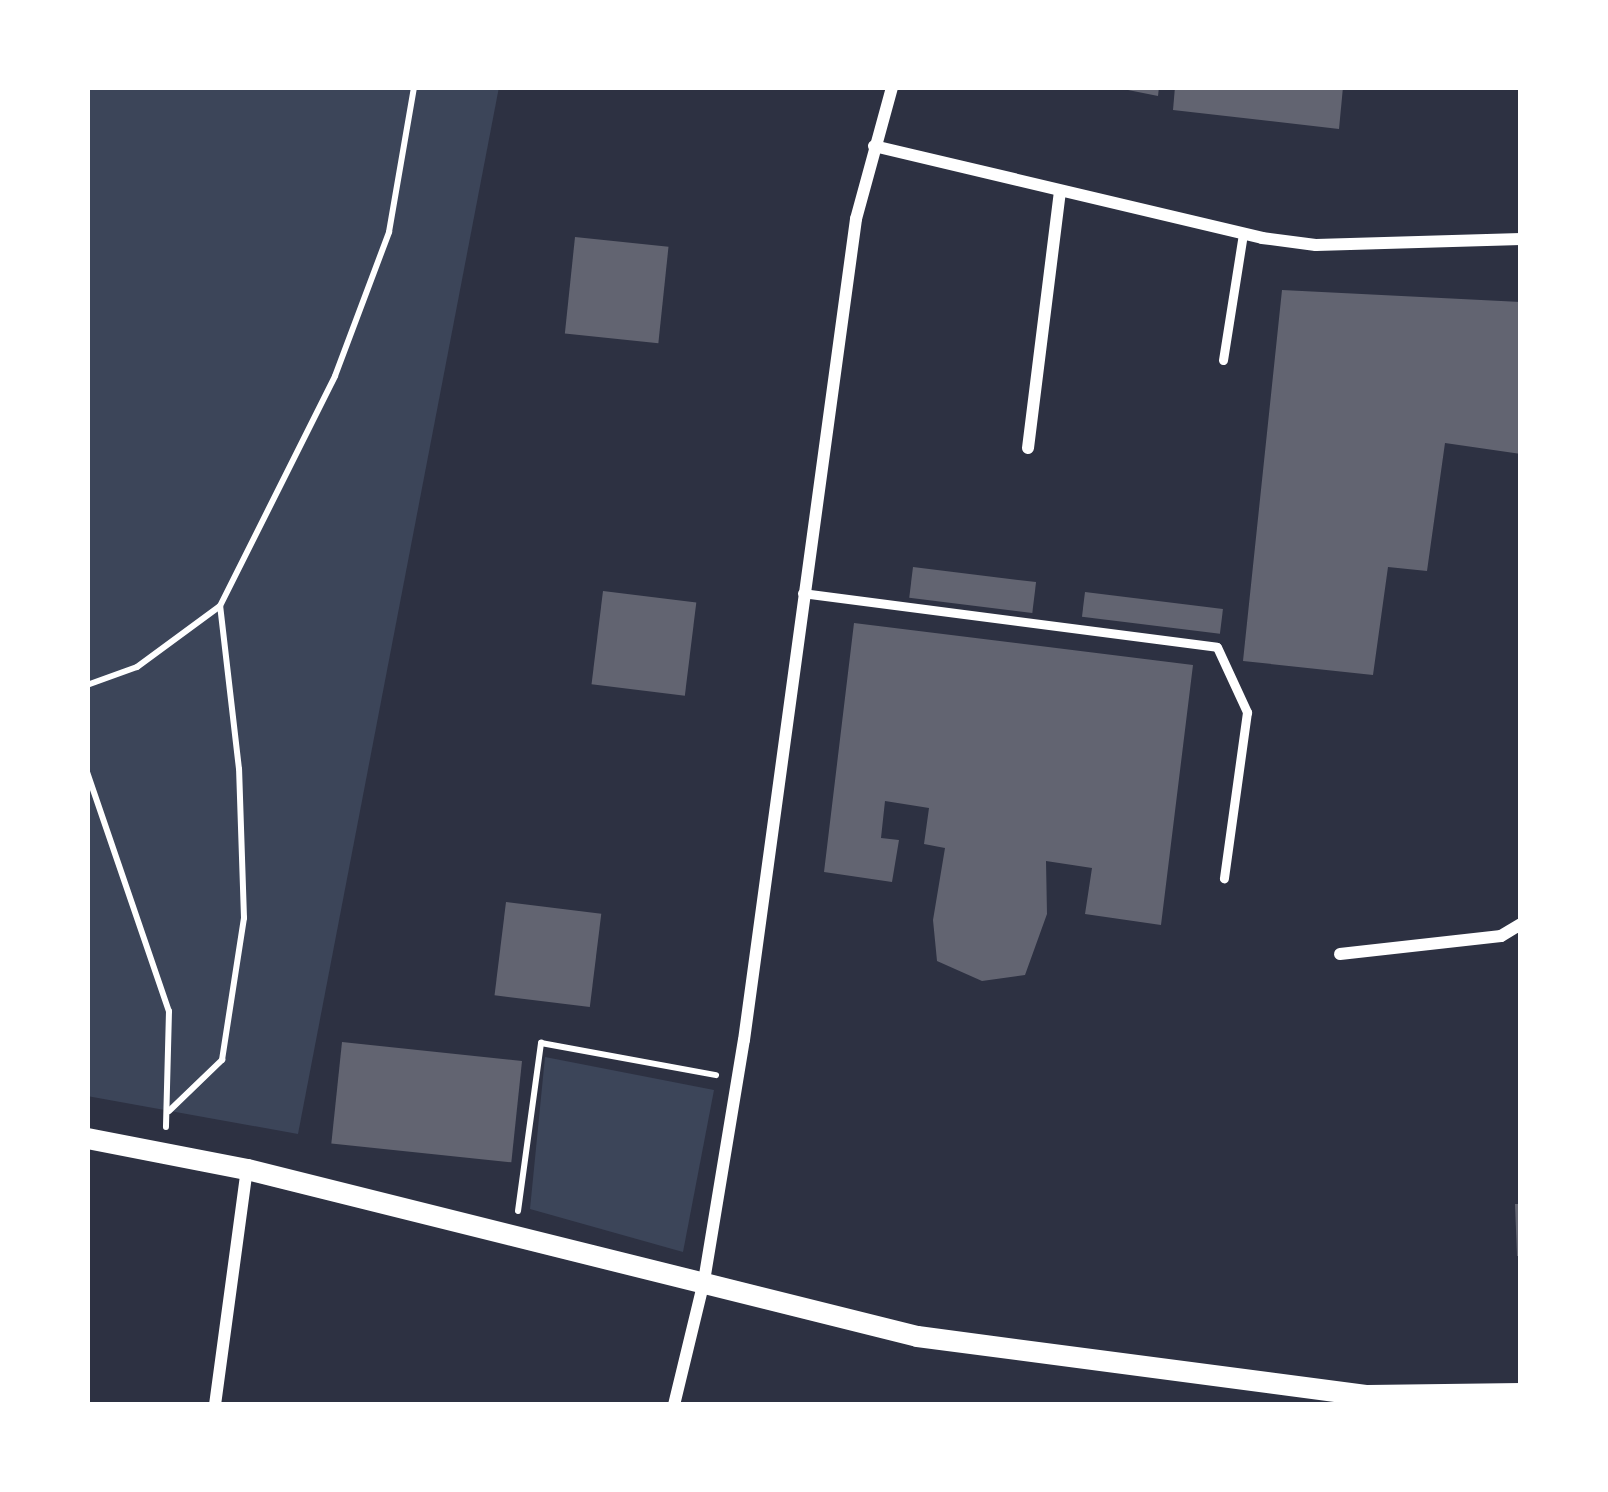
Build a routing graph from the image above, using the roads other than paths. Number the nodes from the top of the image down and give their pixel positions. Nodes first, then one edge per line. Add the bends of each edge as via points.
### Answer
1 (892, 87) edge
2 (874, 146) junction
3 (1060, 191) junction
4 (1243, 234) junction
5 (1521, 238) edge
6 (1223, 360) dead end
7 (1028, 448) dead end
8 (802, 593) junction
9 (1224, 878) dead end
10 (1521, 924) edge
11 (1340, 954) dead end
12 (87, 1138) edge
13 (248, 1168) junction
14 (704, 1281) junction
15 (1521, 1394) edge
16 (1368, 1400) edge
17 (215, 1405) edge
18 (674, 1405) edge

1 - 2 street
2 - 3 street
2 - 8 street
3 - 4 street
3 - 7 street
4 - 5 street via 1316,245
4 - 6 lane
8 - 9 lane via 1217,647 1247,712
8 - 14 street
10 - 11 street via 1502,936
12 - 13 street
13 - 14 street
13 - 17 street
14 - 16 street via 916,1336
14 - 18 street
15 - 16 street

